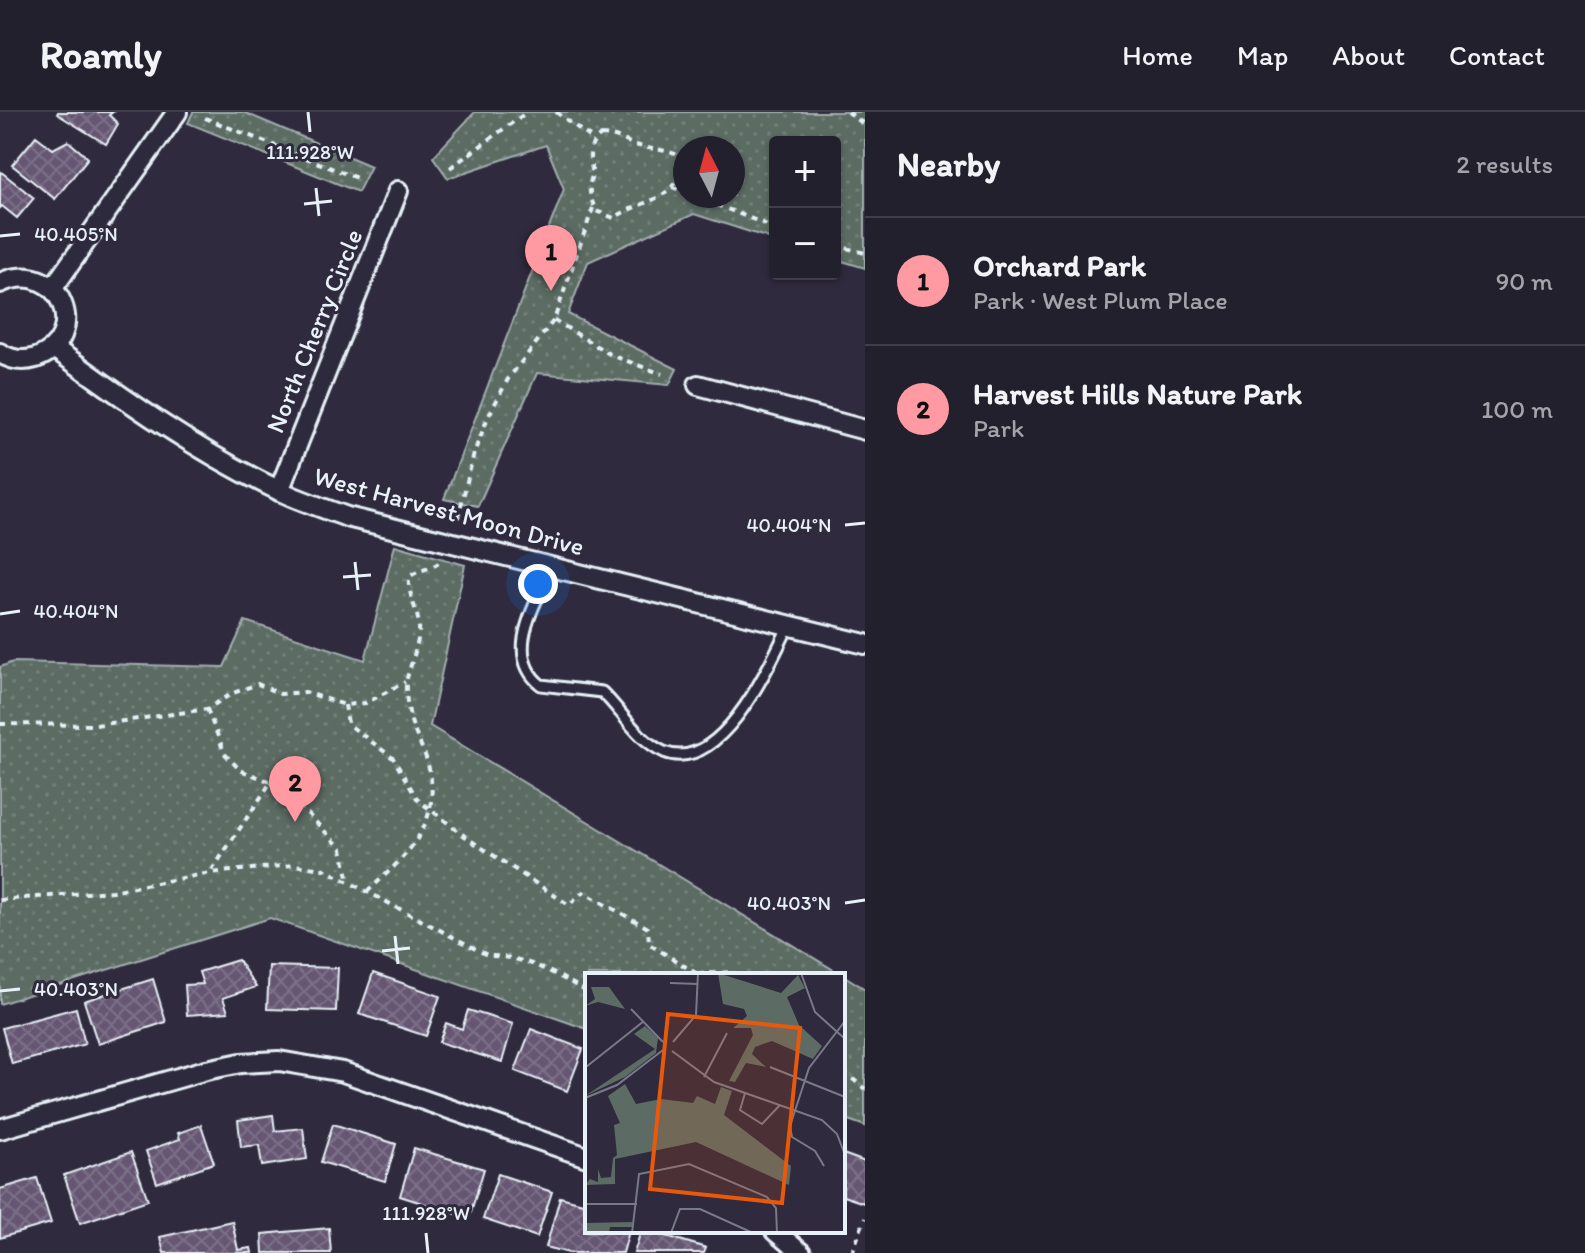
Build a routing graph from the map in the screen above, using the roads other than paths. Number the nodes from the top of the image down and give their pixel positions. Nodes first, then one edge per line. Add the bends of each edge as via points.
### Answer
1 (177, 112) edge
2 (398, 191) dead end
3 (0, 283) edge
4 (53, 288) junction
5 (54, 348) junction
6 (0, 353) edge
7 (698, 385) dead end
8 (865, 430) edge
9 (279, 491) junction
10 (552, 567) junction
11 (789, 625) junction
12 (865, 644) edge
13 (0, 1129) edge
14 (585, 1156) edge
15 (777, 1233) edge
16 (801, 1253) edge

1 - 4 street
2 - 9 street, North Cherry Circle
3 - 4 street via 28,276
4 - 5 street via 65,311
5 - 6 street via 30,360
5 - 9 street, West Harvest Moon Drive via 191,443
7 - 8 street
9 - 10 street, West Harvest Moon Drive via 347,517
10 - 11 street, West Harvest Moon Drive
10 - 11 lane via 522,644 534,679 541,685 602,692 645,738 682,756 702,750 724,732 763,678
11 - 12 street, West Harvest Moon Drive
13 - 14 street via 206,1070 279,1061 343,1072
15 - 16 street

